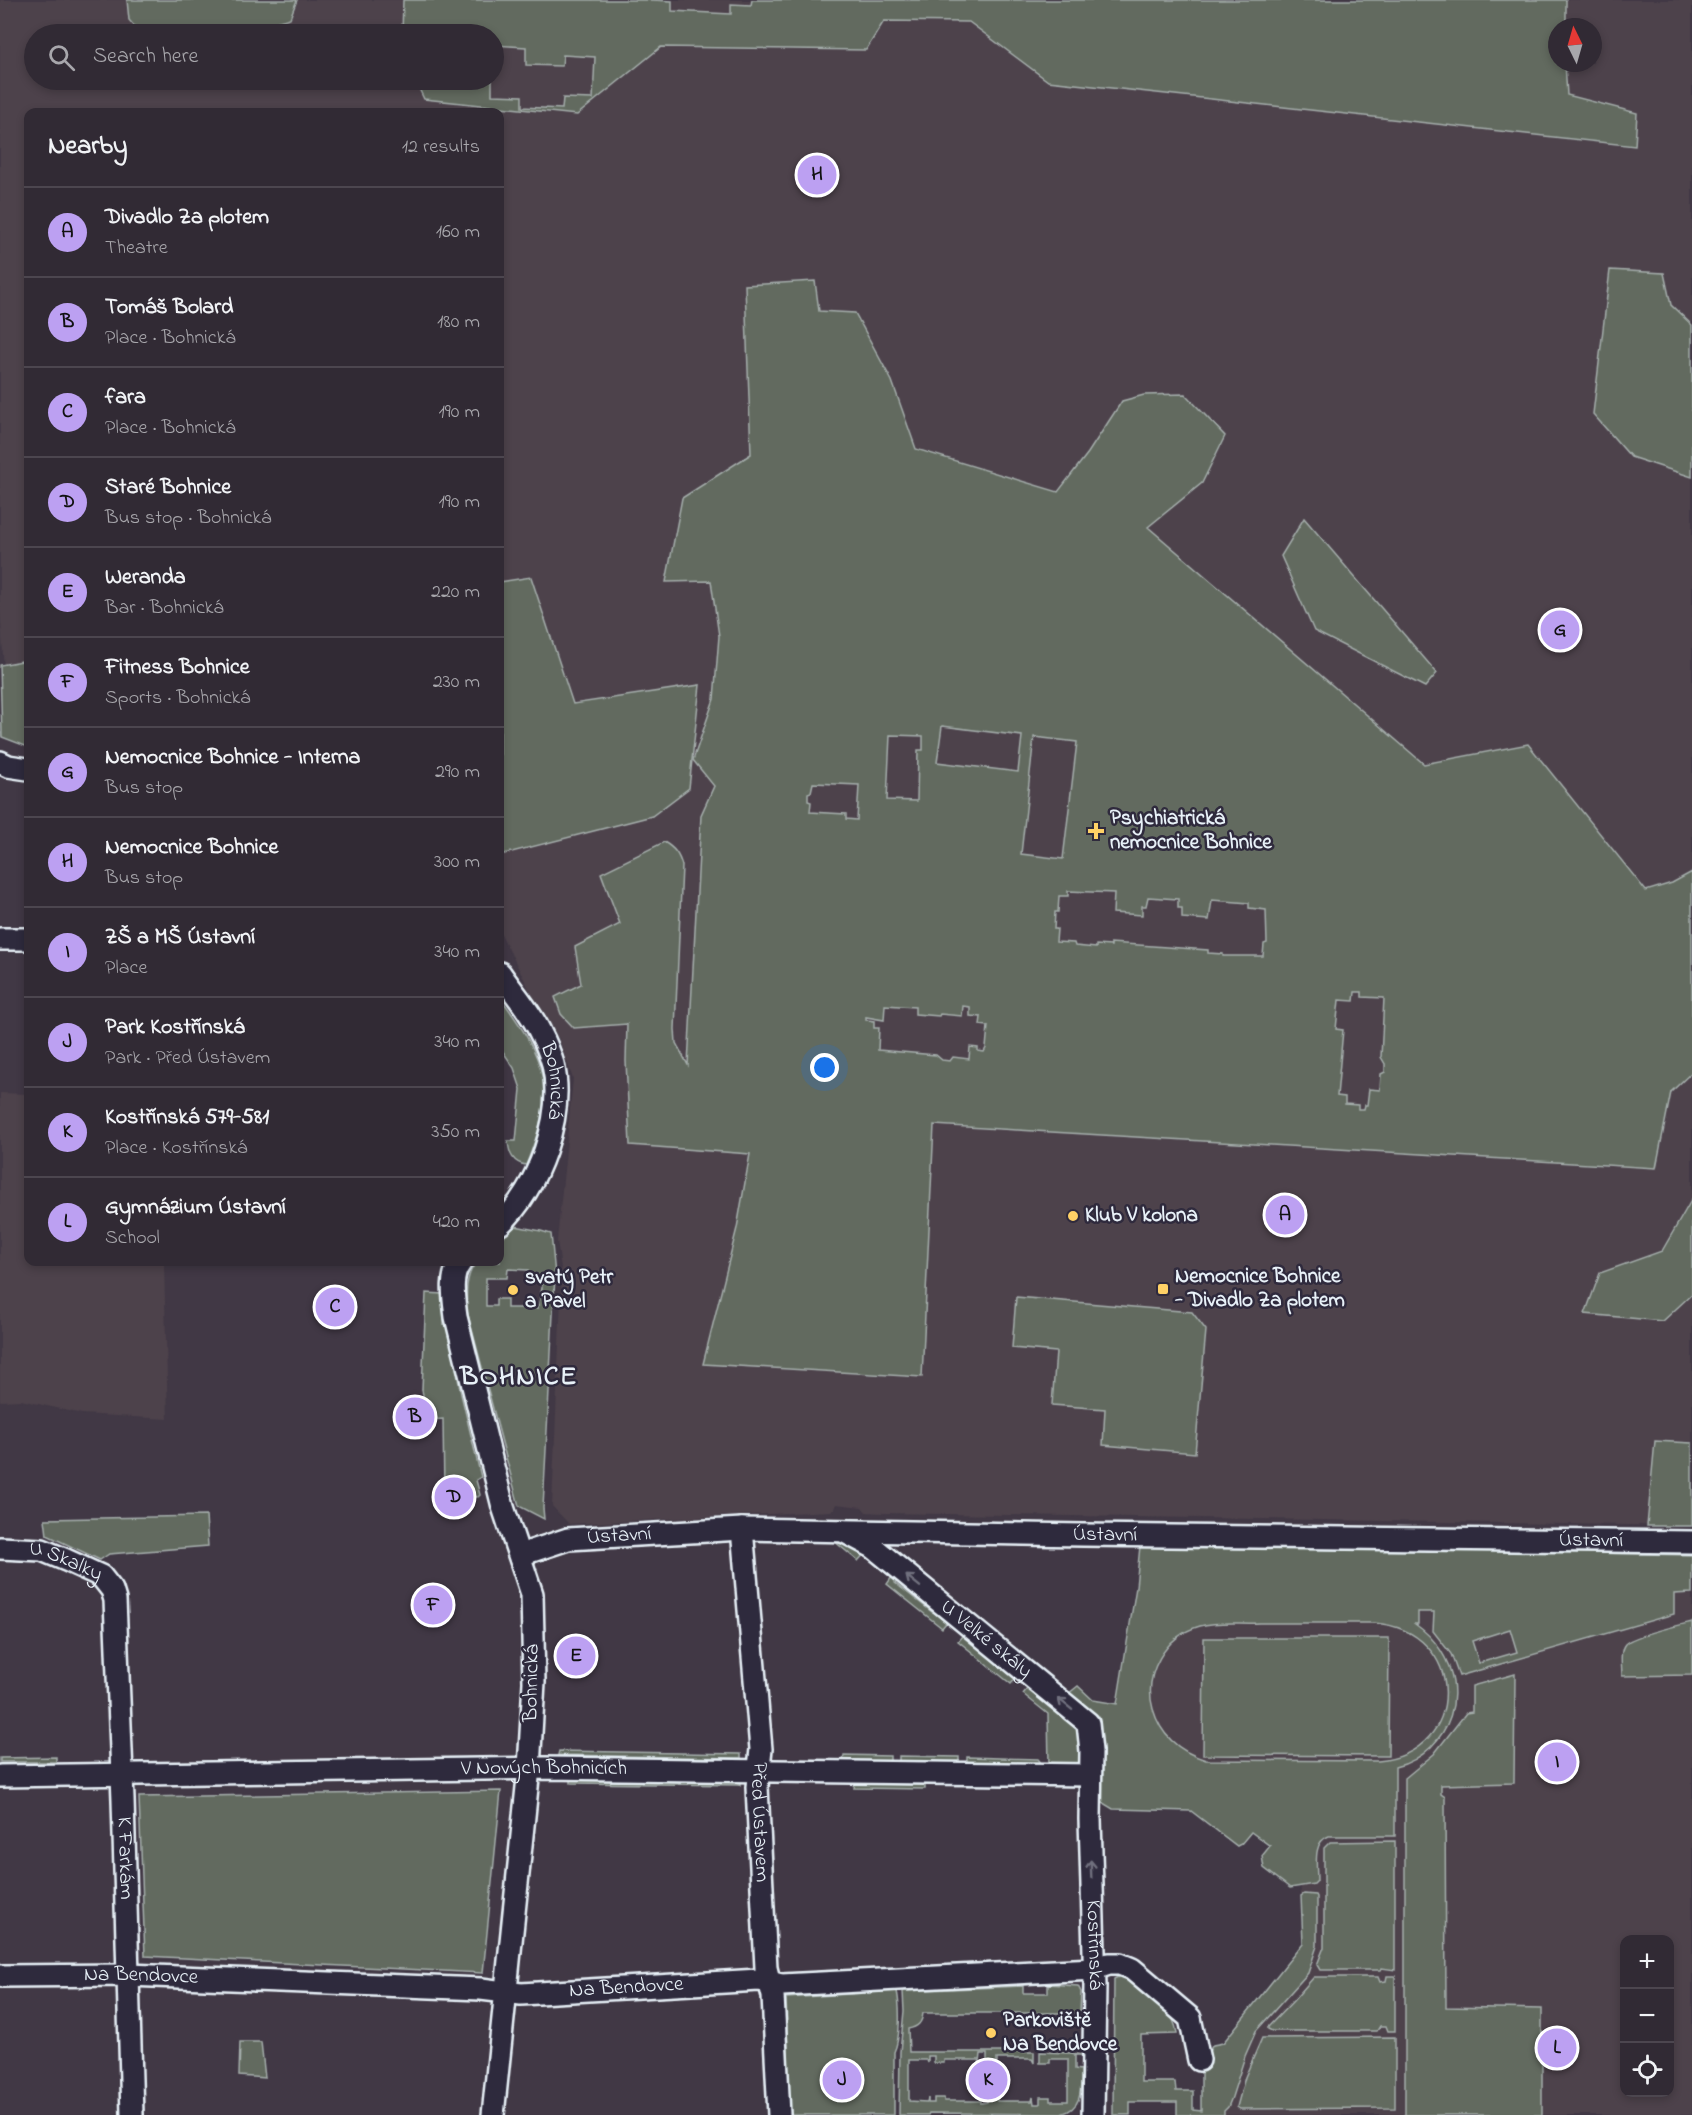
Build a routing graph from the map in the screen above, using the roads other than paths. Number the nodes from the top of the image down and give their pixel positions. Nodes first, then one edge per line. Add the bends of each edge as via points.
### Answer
1 (0, 762) edge
2 (24, 768) edge
3 (0, 939) edge
4 (24, 939) edge
5 (504, 979) edge
6 (504, 1220) edge
7 (456, 1266) edge
8 (742, 1528) junction
9 (839, 1529) junction
10 (1692, 1542) edge
11 (0, 1548) edge
12 (520, 1555) junction
13 (115, 1600) joint
14 (530, 1768) junction
15 (760, 1771) junction
16 (122, 1773) junction
17 (1090, 1775) junction
18 (0, 1776) edge
19 (1094, 1970) junction
20 (128, 1975) junction
21 (0, 1976) edge
22 (768, 1982) junction
23 (506, 1993) junction
24 (1198, 2060) dead end
25 (132, 2115) edge
26 (493, 2115) edge
27 (779, 2115) edge
28 (1094, 2115) edge

1 - 2 street
3 - 4 street
5 - 6 street, Bohnická via 541,1031 553,1065 555,1103 547,1146 531,1185
7 - 12 street, Bohnická via 456,1317 503,1507
8 - 9 street, Ústavní
8 - 12 street, Ústavní via 568,1539
8 - 15 street, Před Ústavem
9 - 10 street, Ústavní
17 -> 9 street, U Velké skály via 1088,1723 873,1547
11 - 13 street, U Skalky via 42,1550 66,1560 101,1576
12 - 14 street, Bohnická via 532,1594 534,1682
13 - 16 street, K Farkám
14 - 15 street, V Nových Bohnicích
14 - 16 street, V Nových Bohnicích
14 - 23 street, Bohnická
15 - 17 street, V Nových Bohnicích
15 - 22 street, Před Ústavem
16 - 18 street, V Nových Bohnicích
16 - 20 street, K Farkám
19 -> 17 street, Kostřínská
19 - 22 street, Na Bendovce via 782,1985
19 - 24 street, Na Bendovce via 1120,1964 1190,2018
19 - 28 street, Kostřínská
20 - 21 street, Na Bendovce
20 - 23 street, Na Bendovce
20 - 25 street, K Farkám
22 - 23 street, Na Bendovce
22 - 27 street, Před Ústavem via 773,1996
23 - 26 street, Bohnická

